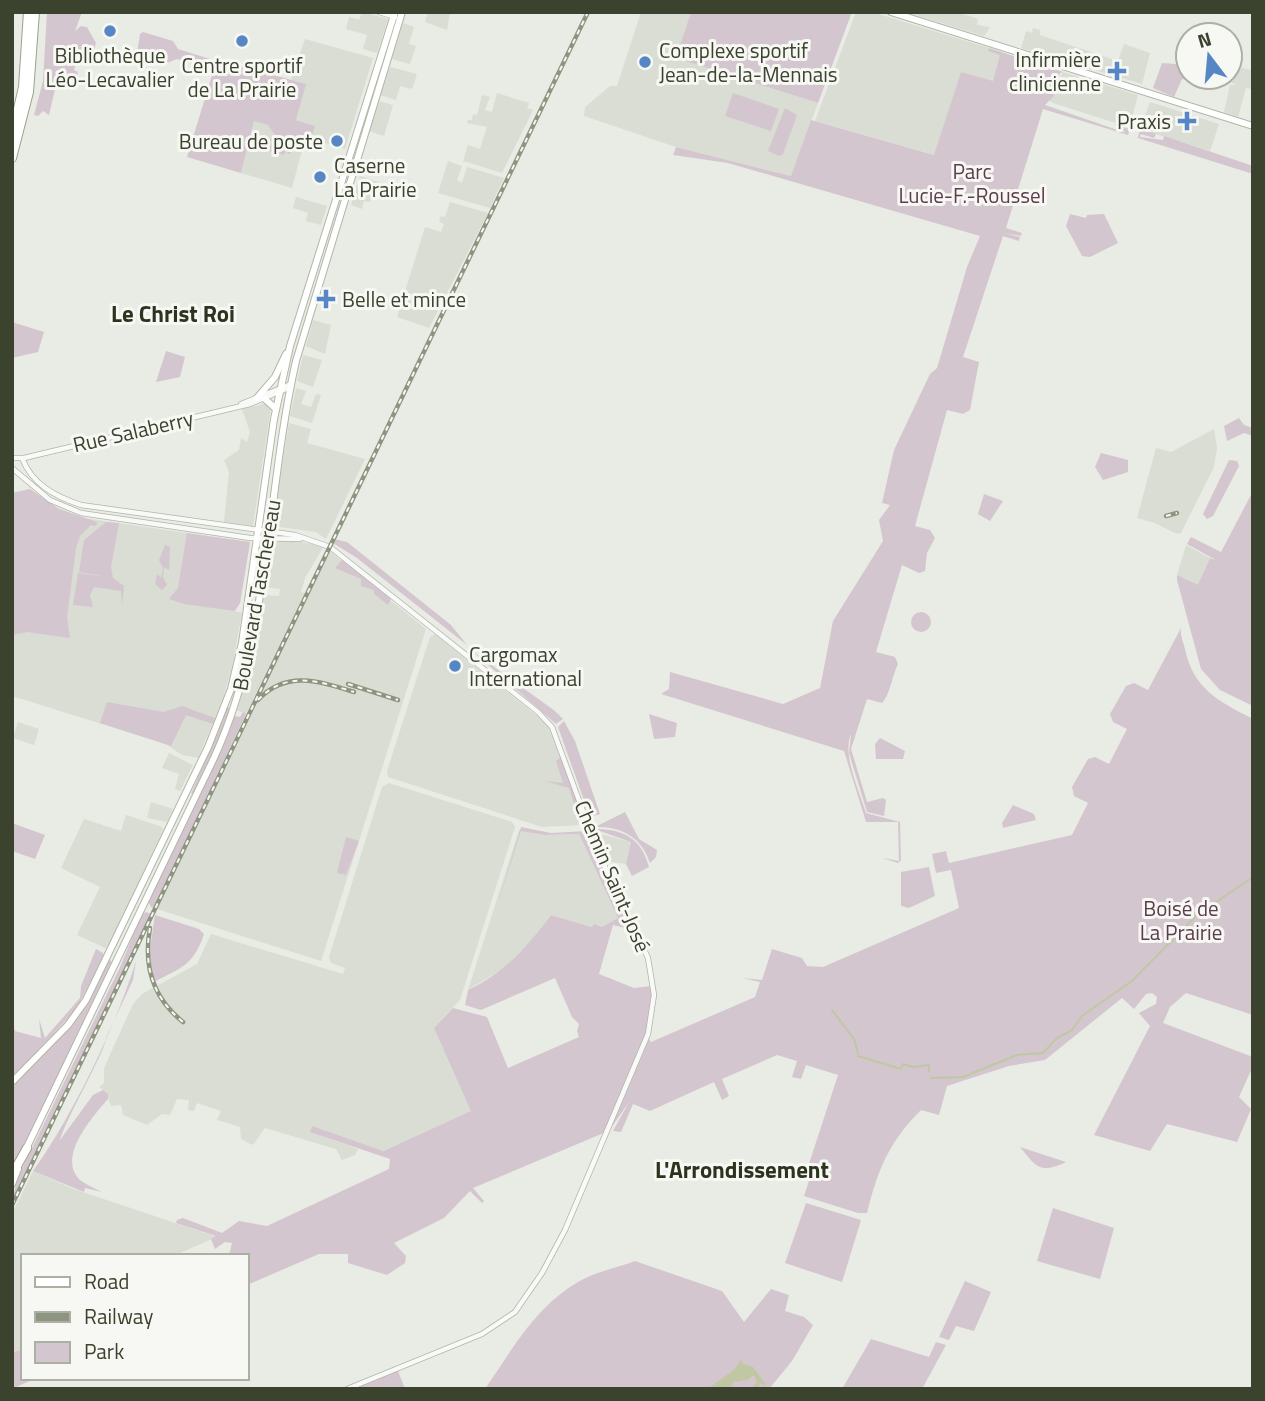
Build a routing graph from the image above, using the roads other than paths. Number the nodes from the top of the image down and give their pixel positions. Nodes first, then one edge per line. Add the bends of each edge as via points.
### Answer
1 (28, 12) edge
2 (34, 12) edge
3 (379, 12) edge
4 (891, 12) edge
5 (397, 15) edge
6 (1253, 126) edge
7 (12, 135) edge
8 (12, 158) edge
9 (289, 346) junction
10 (291, 386) junction
11 (281, 391) junction
12 (257, 398) junction
13 (265, 399) junction
14 (227, 409) junction
15 (276, 409) junction
16 (40, 452) junction
17 (12, 458) edge
18 (22, 458) junction
19 (23, 466) junction
20 (14, 469) edge
21 (258, 535) junction
22 (267, 536) junction
23 (250, 592) junction
24 (259, 593) junction
25 (241, 649) junction
26 (250, 650) junction
27 (226, 703) junction
28 (235, 706) junction
29 (13, 1081) edge
30 (27, 1148) junction
31 (12, 1175) edge
32 (12, 1184) edge
33 (347, 1389) edge

1 - 7 highway via 23,87
2 - 8 highway via 29,92
3 - 5 street
4 - 6 main road
5 - 9 main road, Boulevard Taschereau
5 - 10 main road, Boulevard Taschereau
9 - 11 main road, Boulevard Taschereau
9 - 12 main road via 275,377
10 - 11 street, Rue Salaberry
10 - 22 main road, Boulevard Taschereau
11 - 12 street, Rue Salaberry
11 - 13 street, Rue Salaberry
11 - 15 main road, Boulevard Taschereau
12 - 14 street, Rue Salaberry
13 - 14 street, Rue Salaberry
13 - 15 main road
14 - 16 street, Rue Salaberry
15 - 21 main road, Boulevard Taschereau
16 - 18 street, Rue Salaberry
16 - 19 street, Rue Salaberry
17 - 18 street, Rue Salaberry
18 - 19 street
19 - 20 street, Rue Salaberry
19 - 21 street via 48,490 81,505
20 - 21 street via 44,496 81,513
21 - 22 street, Chemin Saint-José
21 - 23 main road, Boulevard Taschereau
22 - 24 main road, Boulevard Taschereau
22 - 33 street, Chemin Saint-José via 308,539 336,551 548,722 563,751 597,849 649,961 654,999 646,1039 565,1230 517,1309 482,1334
23 - 24 main road
23 - 25 main road, Boulevard Taschereau
24 - 26 main road, Boulevard Taschereau
25 - 26 main road
25 - 27 main road, Boulevard Taschereau
26 - 28 main road, Boulevard Taschereau
27 - 28 main road
27 - 29 main road, Boulevard Taschereau via 86,1000
28 - 30 main road, Boulevard Taschereau
30 - 31 highway
30 - 32 main road, Boulevard Taschereau

